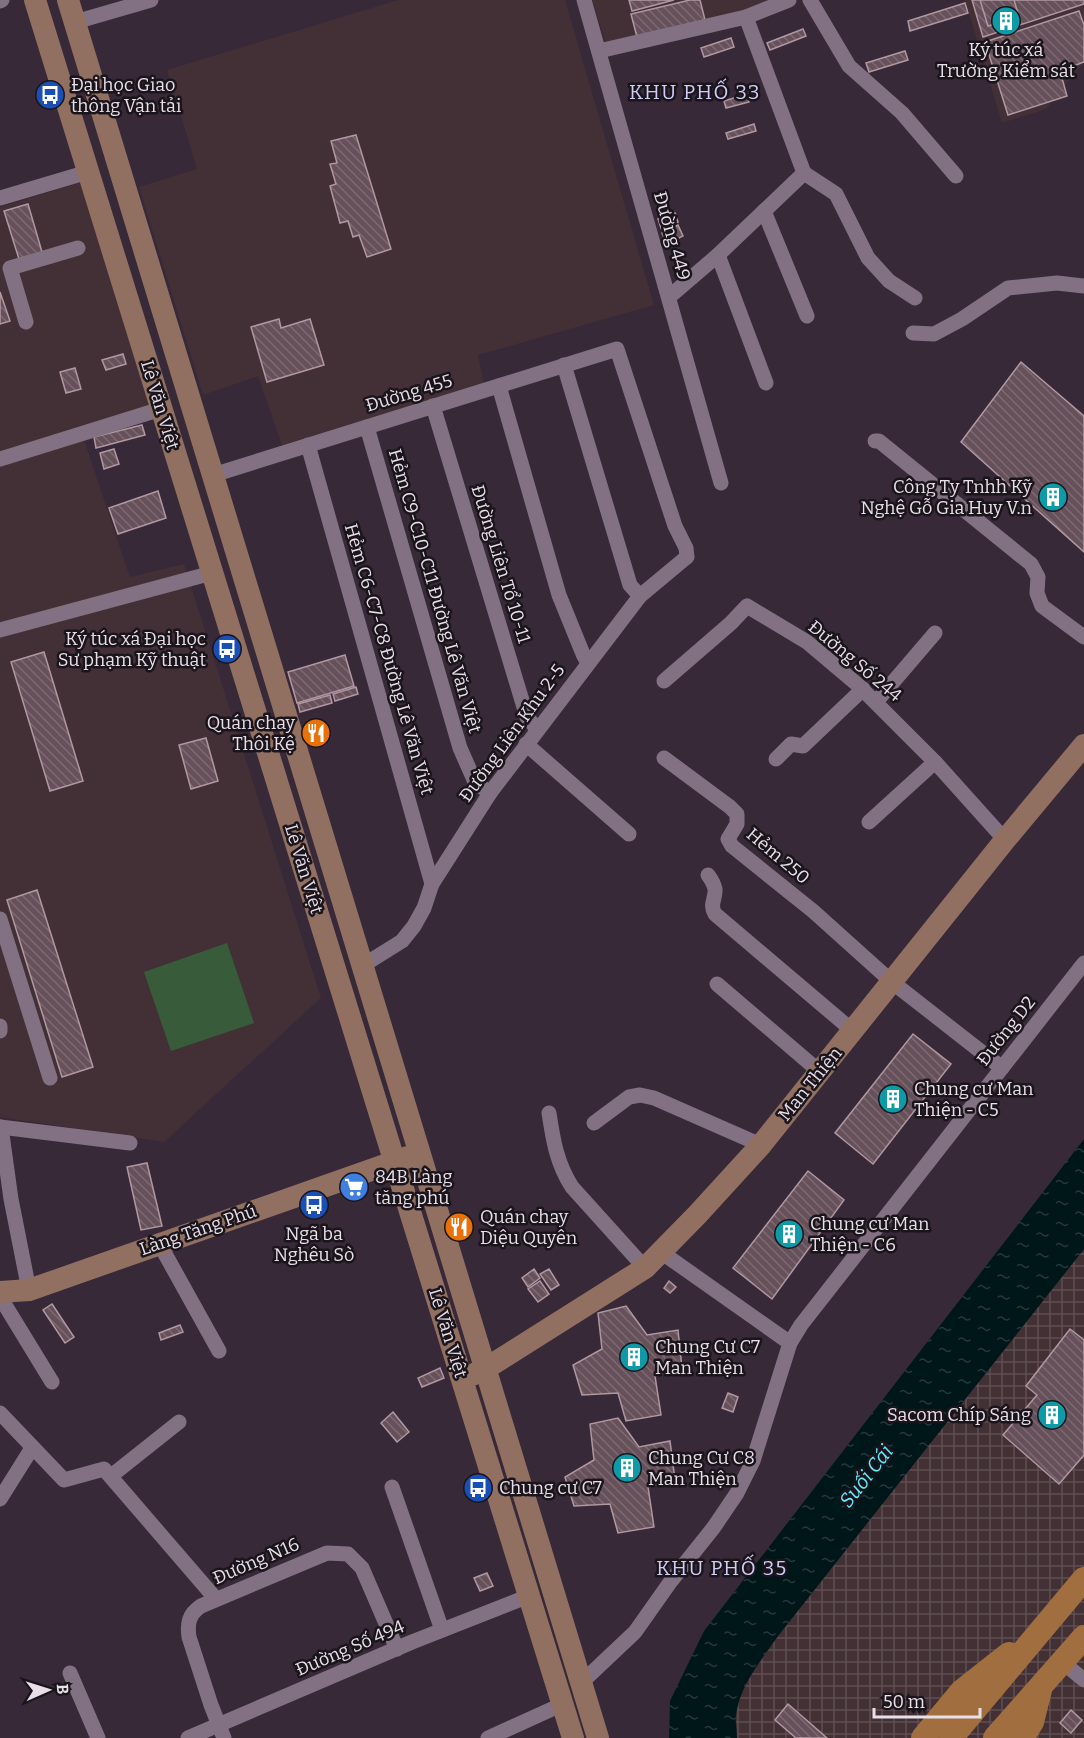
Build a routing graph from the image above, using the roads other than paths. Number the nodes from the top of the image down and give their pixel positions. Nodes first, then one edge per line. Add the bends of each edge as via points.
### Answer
1 (35, 0) edge
2 (68, 0) edge
3 (151, 0) edge
4 (584, 0) edge
5 (789, 0) edge
6 (810, 0) edge
7 (746, 17) junction
8 (75, 22) junction
9 (45, 31) junction
10 (600, 51) junction
11 (104, 118) junction
12 (74, 127) junction
13 (118, 163) junction
14 (88, 172) junction
15 (804, 173) junction
16 (956, 176) dead end
17 (0, 198) edge
18 (764, 211) junction
19 (78, 248) dead end
20 (718, 255) junction
21 (1084, 286) edge
22 (669, 297) junction
23 (915, 298) dead end
24 (807, 316) dead end
25 (26, 322) dead end
26 (913, 333) dead end
27 (564, 365) junction
28 (766, 383) dead end
29 (500, 386) junction
30 (433, 406) junction
31 (161, 409) junction
32 (367, 427) junction
33 (875, 441) dead end
34 (308, 445) junction
35 (0, 459) edge
36 (213, 475) junction
37 (721, 483) dead end
38 (184, 484) junction
39 (675, 526) joint
40 (212, 573) junction
41 (640, 596) junction
42 (0, 630) edge
43 (935, 633) dead end
44 (1084, 637) edge
45 (588, 663) junction
46 (664, 681) dead end
47 (862, 689) junction
48 (876, 702) junction
49 (537, 729) junction
50 (526, 744) junction
51 (1084, 745) edge
52 (664, 759) dead end
53 (776, 759) dead end
54 (935, 762) junction
55 (490, 794) junction
56 (869, 822) dead end
57 (629, 834) dead end
58 (1005, 840) junction
59 (708, 875) dead end
60 (432, 884) junction
61 (0, 919) edge
62 (1084, 963) edge
63 (362, 966) junction
64 (892, 982) junction
65 (717, 984) dead end
66 (0, 1026) edge
67 (0, 1031) edge
68 (853, 1031) junction
69 (1002, 1068) junction
70 (820, 1072) junction
71 (50, 1078) dead end
72 (549, 1113) dead end
73 (594, 1124) dead end
74 (0, 1127) edge
75 (130, 1143) dead end
76 (761, 1145) junction
77 (420, 1153) junction
78 (394, 1162) junction
79 (5, 1199) edge
80 (159, 1243) junction
81 (653, 1260) junction
82 (29, 1290) junction
83 (0, 1292) edge
84 (0, 1297) edge
85 (790, 1343) junction
86 (219, 1351) dead end
87 (485, 1369) junction
88 (462, 1380) junction
89 (52, 1382) dead end
90 (0, 1413) edge
91 (179, 1422) dead end
92 (32, 1448) junction
93 (111, 1476) junction
94 (392, 1487) dead end
95 (0, 1498) edge
96 (1084, 1579) edge
97 (529, 1596) junction
98 (216, 1599) junction
99 (1043, 1626) junction
100 (442, 1630) junction
101 (1084, 1636) edge
102 (397, 1649) junction
103 (1061, 1661) junction
104 (70, 1673) dead end
105 (1084, 1680) edge
106 (581, 1683) junction
107 (563, 1704) junction
108 (222, 1732) edge
109 (1007, 1735) edge
110 (98, 1738) edge
111 (188, 1738) edge
112 (488, 1738) edge
113 (573, 1738) edge
114 (598, 1738) edge
115 (923, 1738) edge
116 (951, 1738) edge

1 - 9 main road, Lê Văn Việt
2 - 8 main road, Lê Văn Việt
3 - 8 street
4 - 10 street, Đường 449
5 - 7 street
6 - 16 street via 849,66 902,113
7 - 10 street
7 - 15 street
8 - 9 main road
8 - 11 main road, Lê Văn Việt
9 - 12 main road, Lê Văn Việt
10 - 22 street, Đường 449
11 - 12 main road
11 - 13 main road, Lê Văn Việt
12 - 14 main road, Lê Văn Việt
13 - 14 main road
13 - 36 main road, Lê Văn Việt
14 - 17 street
14 - 31 main road, Lê Văn Việt
15 - 18 street
15 - 23 street via 836,194 868,258 888,281
18 - 20 street
18 - 24 street
19 - 25 street via 7,262
20 - 22 street
20 - 28 street
21 - 26 street via 1058,283 1008,288 934,334
22 - 37 street, Đường 449
27 - 29 street, Đường 455
27 - 39 street, Đường 455 via 617,349
27 - 41 street via 630,585
29 - 30 street, Đường 455
29 - 45 street via 560,595
30 - 32 street, Đường 455
30 - 49 street, Đường Liên Tổ 10-11 via 527,717
31 - 35 street
31 - 38 main road, Lê Văn Việt
32 - 34 street, Đường 455
32 - 55 street, Hẻm C9-C10-C11 Đường Lê Văn Việt via 460,748 475,782
33 - 44 street via 1032,564 1042,606
34 - 36 street, Đường 455
34 - 60 street, Hẻm C6-C7-C8 Đường Lê Văn Việt
36 - 38 main road
36 - 63 main road, Lê Văn Việt
38 - 40 main road, Lê Văn Việt
39 - 41 street, Đường Liên Khu 2-5 via 687,557
40 - 42 street
40 - 78 main road, Lê Văn Việt
41 - 45 street, Đường Liên Khu 2-5
43 - 48 street
45 - 49 street, Đường Liên Khu 2-5
46 - 47 street, Đường Số 244 via 747,606 807,642
47 - 48 street, Đường Số 244
47 - 53 street via 803,746 792,744
48 - 54 street, Đường Số 244
49 - 50 street, Đường Liên Khu 2-5
50 - 55 street, Đường Liên Khu 2-5
50 - 57 street
51 - 58 main road, Man Thiện
52 - 64 street, Hẻm 250 via 737,814 728,839 732,846
54 - 56 street
54 - 58 street, Đường Số 244
55 - 60 street, Đường Liên Khu 2-5
58 - 64 main road, Man Thiện
59 - 68 street via 714,886 715,914
60 - 63 street, Đường Liên Khu 2-5 via 424,908 402,941
61 - 71 street
62 - 69 street, Đường D2
63 - 77 main road, Lê Văn Việt
64 - 68 main road, Man Thiện
64 - 69 street
65 - 70 street
66 - 67 street
68 - 70 main road, Man Thiện
69 - 85 street, Đường D2
70 - 76 main road, Man Thiện
72 - 81 street via 555,1150 572,1187
73 - 76 street via 629,1096 640,1095
74 - 75 street
74 - 79 street
76 - 81 main road, Man Thiện
77 - 78 main road, Làng Tăng Phú
77 - 87 main road, Lê Văn Việt
78 - 80 main road, Làng Tăng Phú
78 - 88 main road, Lê Văn Việt
79 - 82 street
80 - 82 main road, Làng Tăng Phú
80 - 86 street
81 - 85 street
81 - 87 main road, Man Thiện
82 - 83 main road, Làng Tăng Phú
84 - 89 street
85 - 106 street, Đường D2 via 753,1461 737,1493 634,1632
87 - 88 main road, Man Thiện
87 - 106 main road, Lê Văn Việt
88 - 97 main road, Lê Văn Việt
90 - 92 street
91 - 93 street
92 - 93 street via 64,1480 104,1469
92 - 95 street
93 - 98 street
94 - 100 street
96 - 99 main road
97 - 100 street, Đường Số 494
97 - 107 main road, Lê Văn Việt
98 - 102 street, Đường N16 via 327,1553 348,1554 362,1568
98 - 108 street, Đường N16 via 194,1610 187,1626
99 - 115 main road via 962,1691
99 - 116 main road
100 - 102 street, Đường Số 494
101 - 103 main road
102 - 108 street, Đường Số 494
103 - 105 street
103 - 109 main road
104 - 110 street
106 - 107 main road
106 - 114 main road, Lê Văn Việt
107 - 112 street
107 - 113 main road, Lê Văn Việt
108 - 111 street, Đường Số 494

